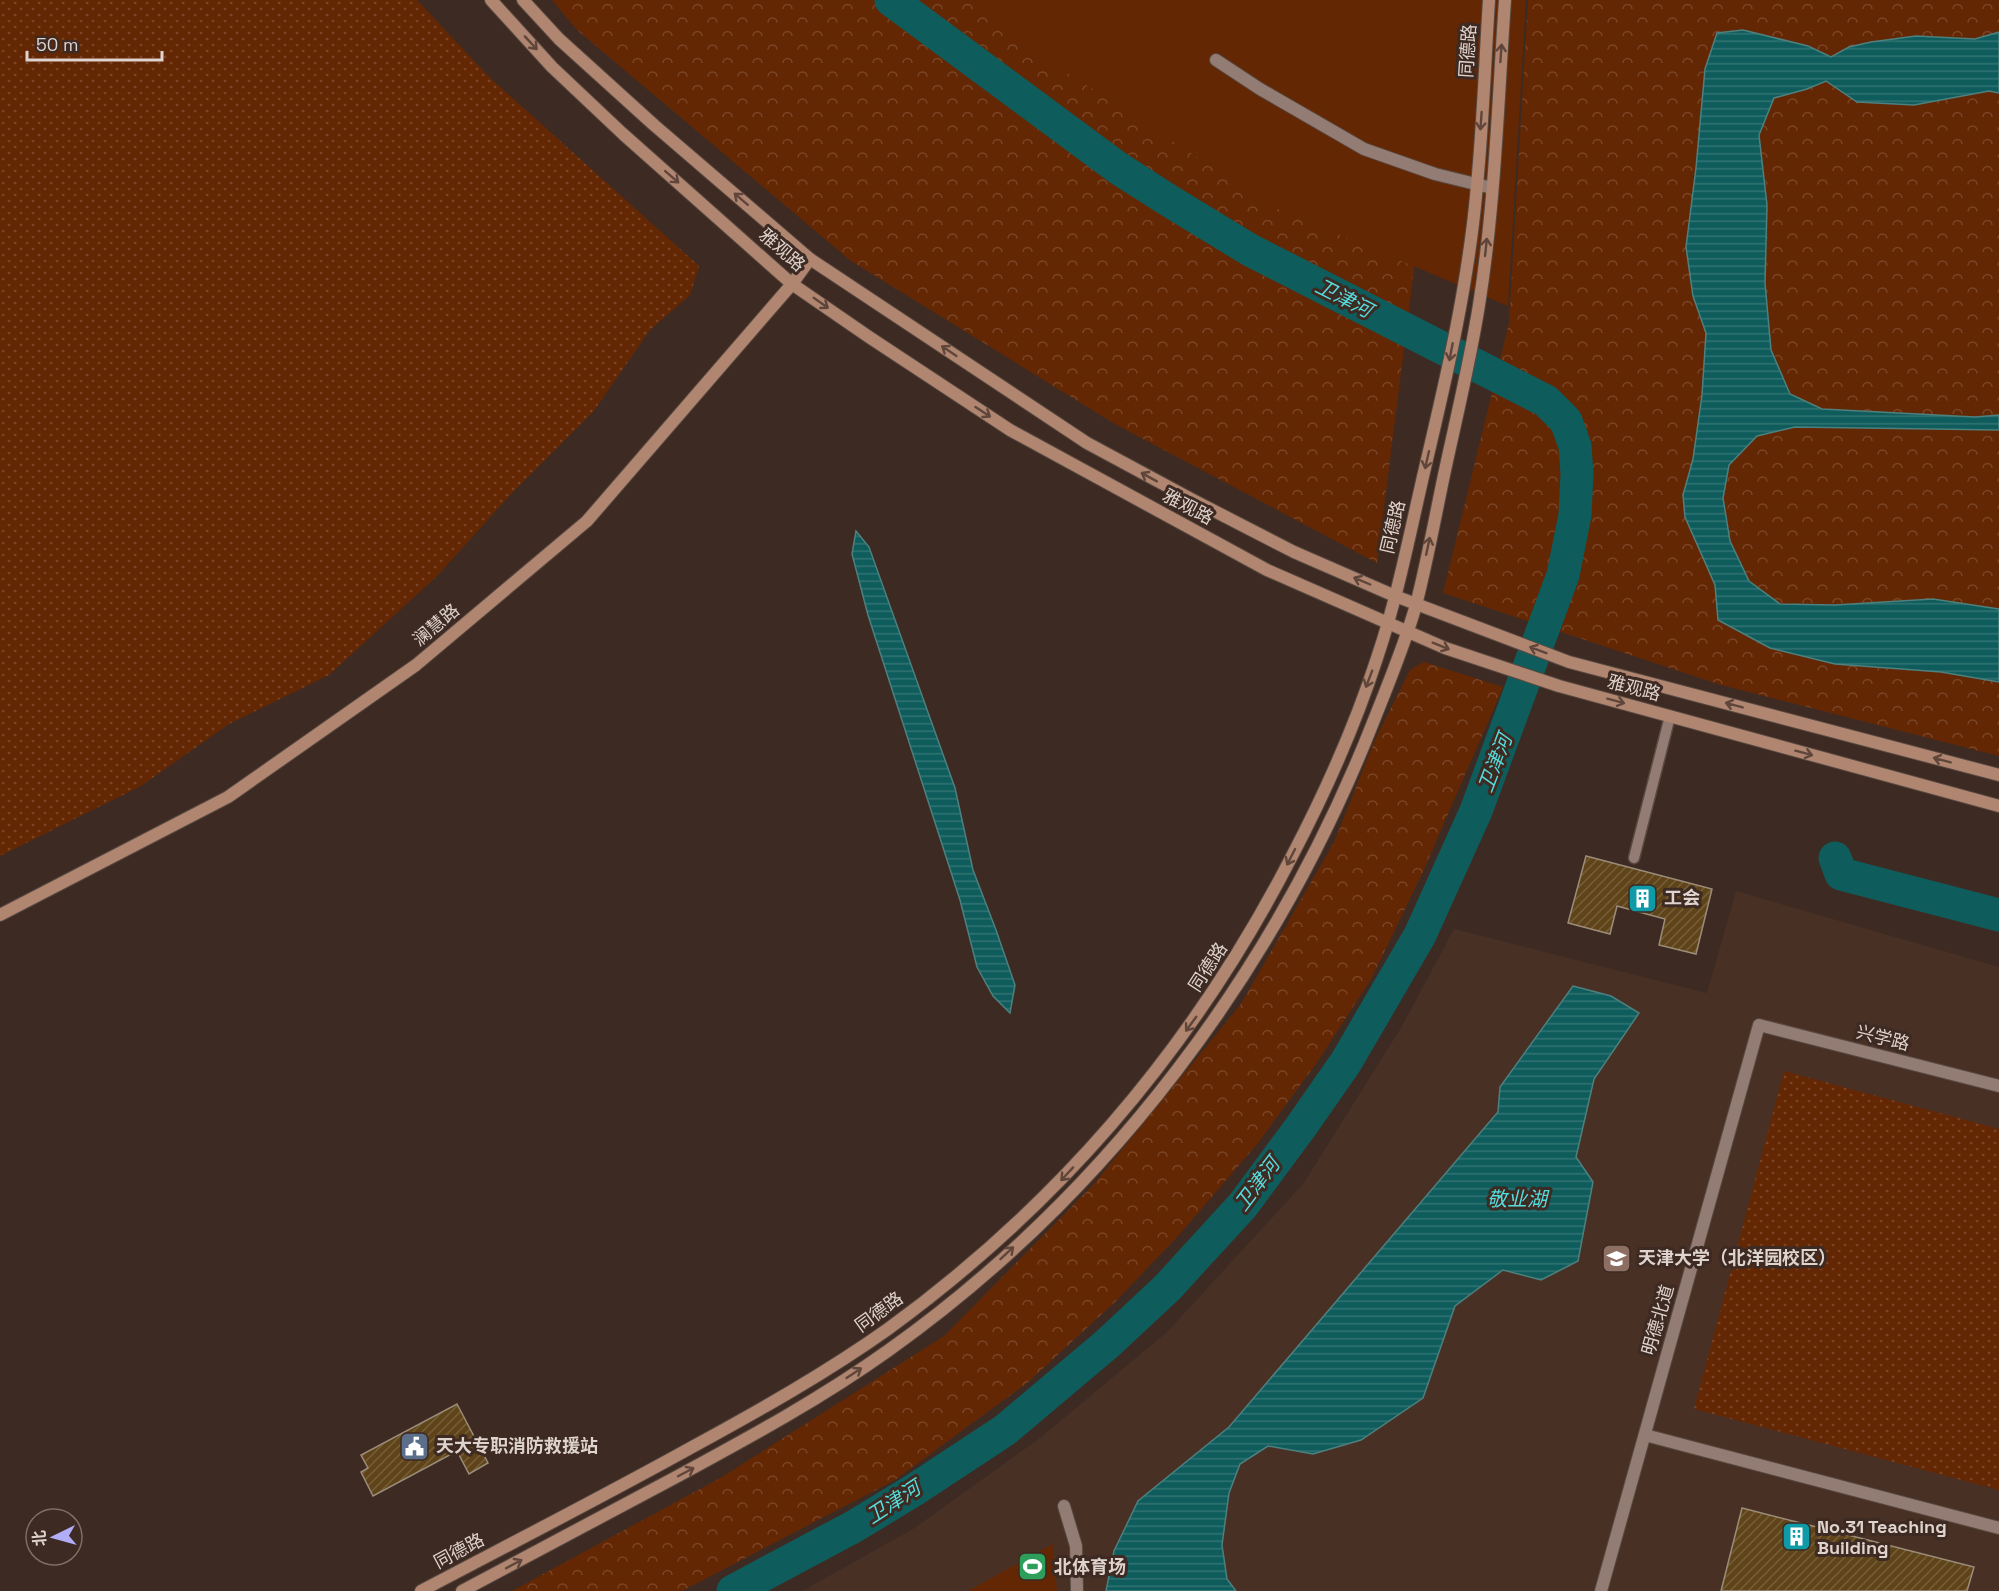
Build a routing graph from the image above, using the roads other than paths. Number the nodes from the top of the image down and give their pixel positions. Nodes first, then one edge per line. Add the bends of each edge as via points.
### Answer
1 (491, 0) edge
2 (523, 0) edge
3 (1489, 0) edge
4 (1505, 0) edge
5 (1216, 60) dead end
6 (1477, 184) junction
7 (1492, 188) junction
8 (810, 259) junction
9 (792, 284) junction
10 (1395, 596) junction
11 (1416, 603) junction
12 (1387, 623) junction
13 (1407, 631) junction
14 (1670, 716) junction
15 (1999, 775) edge
16 (1999, 806) edge
17 (1634, 858) dead end
18 (0, 915) edge
19 (1759, 1024) joint
20 (1999, 1086) edge
21 (1645, 1435) junction
22 (1064, 1506) dead end
23 (1999, 1528) edge
24 (421, 1591) edge
25 (462, 1591) edge
26 (1077, 1591) edge
27 (1601, 1591) edge

1 -> 9 main road, 雅观路 via 552,67 623,134
8 -> 2 main road, 雅观路 via 654,125 559,39
3 -> 6 main road, 同德路
7 -> 4 main road, 同德路
5 - 6 street via 1364,149
6 - 7 street
6 -> 10 main road, 同德路 via 1461,300 1441,403
11 -> 7 main road, 同德路 via 1479,305
8 - 9 main road, 澜慧路
10 -> 8 main road, 雅观路 via 1294,552 1088,443
9 -> 12 main road, 雅观路 via 1010,429 1267,570
9 - 18 main road, 澜慧路 via 587,521 416,665 228,797
10 - 11 main road, 雅观路
10 - 12 main road, 同德路
11 - 13 main road, 同德路
15 -> 11 main road, 雅观路 via 1569,662
12 - 13 main road, 雅观路
12 -> 24 main road, 同德路 via 1373,670 1320,802 1241,949 1160,1067 1060,1182 961,1273 828,1369 649,1471
13 -> 14 main road, 雅观路 via 1445,648 1559,686
25 -> 13 main road, 同德路 via 752,1436 887,1352 985,1275 1088,1177 1218,1015 1292,896 1351,780
14 -> 16 main road, 雅观路
14 - 17 lane
19 - 20 street, 兴学路
19 - 21 street, 明德北道
21 - 23 street
21 - 27 street, 明德北道
22 - 26 street via 1076,1546

